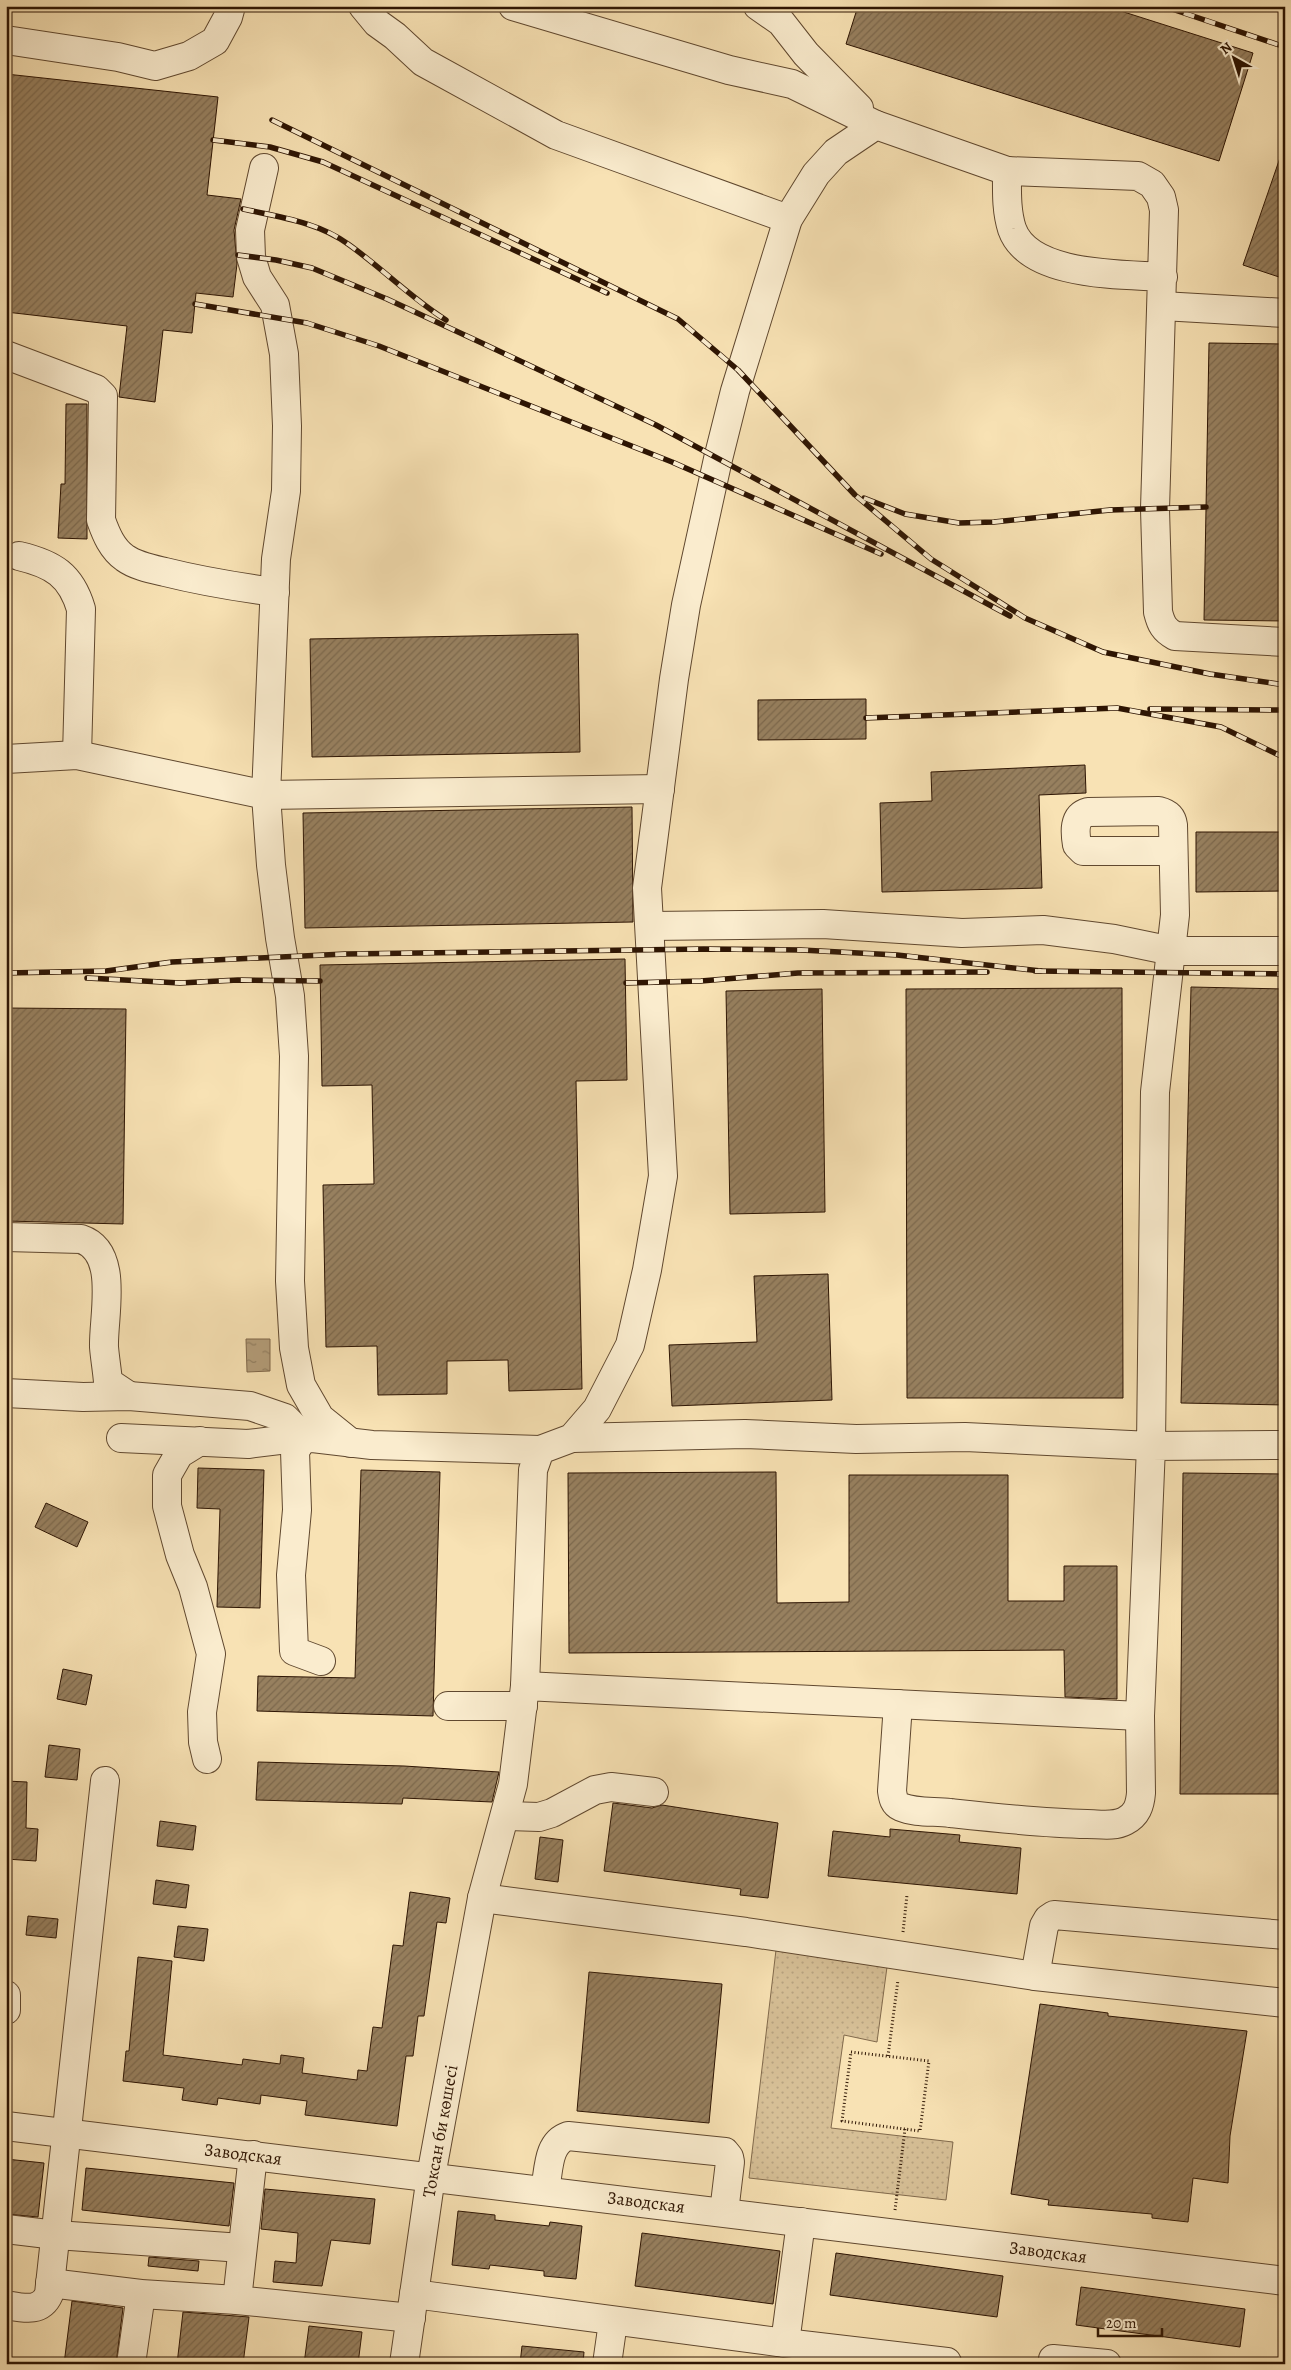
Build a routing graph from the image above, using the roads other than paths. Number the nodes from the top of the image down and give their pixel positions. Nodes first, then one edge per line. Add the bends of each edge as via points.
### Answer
1 (231, 6) edge
2 (363, 6) edge
3 (513, 6) edge
4 (758, 6) edge
5 (6, 40) edge
6 (876, 125) junction
7 (264, 168) dead end
8 (1007, 171) junction
9 (788, 219) junction
10 (1163, 278) junction
11 (1162, 306) junction
12 (1285, 313) edge
13 (6, 354) edge
14 (20, 556) dead end
15 (274, 592) junction
16 (1285, 642) edge
17 (77, 755) junction
18 (6, 759) edge
19 (660, 789) junction
20 (266, 795) junction
21 (1173, 851) dead end
22 (650, 926) junction
23 (1172, 951) junction
24 (1285, 951) edge
25 (6, 1237) edge
26 (6, 1393) edge
27 (130, 1396) junction
28 (304, 1436) junction
29 (121, 1438) dead end
30 (572, 1438) junction
31 (200, 1440) junction
32 (351, 1443) junction
33 (1285, 1445) edge
34 (1151, 1446) junction
35 (540, 1450) junction
36 (321, 1661) dead end
37 (524, 1696) junction
38 (898, 1704) junction
39 (448, 1706) dead end
40 (1140, 1716) junction
41 (208, 1759) dead end
42 (104, 1781) dead end
43 (654, 1792) dead end
44 (505, 1816) junction
45 (482, 1898) junction
46 (1285, 1935) edge
47 (1035, 1976) junction
48 (6, 1995) edge
49 (1285, 2003) edge
50 (6, 2010) edge
51 (6, 2126) edge
52 (67, 2133) junction
53 (253, 2155) junction
54 (431, 2176) junction
55 (545, 2190) junction
56 (724, 2212) junction
57 (801, 2222) junction
58 (6, 2229) edge
59 (56, 2235) junction
60 (242, 2248) junction
61 (1285, 2281) edge
62 (50, 2282) junction
63 (141, 2294) junction
64 (237, 2300) junction
65 (6, 2306) edge
66 (412, 2306) junction
67 (613, 2322) junction
68 (785, 2344) junction
69 (1053, 2359) dead end
70 (947, 2362) dead end
71 (131, 2364) edge
72 (404, 2364) edge
73 (607, 2364) edge
74 (1107, 2364) edge

1 - 5 street via 215,41 189,56 155,66 118,57
2 - 9 street via 377,23 422,62 556,135
3 - 6 street via 729,70 792,84
4 - 6 street via 781,22 806,54
6 - 8 street
6 - 9 street via 836,152 816,174
7 - 15 street via 250,230 251,257 257,277 275,305 284,354 287,426 286,491
8 - 10 street via 1007,210 1013,231 1024,247 1047,262 1073,269
8 - 10 street via 1138,176 1152,184 1161,197 1164,210
9 - 19 street via 735,392 709,494 683,623
10 - 11 street
11 - 12 street
11 - 16 street via 1155,509 1160,622 1175,636
13 - 15 street via 96,388 103,396 101,520 107,536 126,559 194,579
14 - 17 street via 41,561 56,570 73,589 81,609
15 - 20 street
17 - 18 street
17 - 20 street
19 - 20 street
19 - 22 street via 647,888
20 - 32 street via 294,1056 290,1281 294,1348 301,1385 320,1418
21 - 23 street via 1175,915
22 - 23 street via 823,924 962,932 1043,930 1114,939
22 - 30 street via 663,1176 630,1345 597,1409
23 - 24 street
23 - 34 street via 1155,1092
25 - 27 street via 81,1239 92,1243 98,1250 104,1268 108,1304 104,1346 108,1382
26 - 27 street
27 - 28 street via 250,1406 285,1418
28 - 31 street via 248,1444
28 - 32 street
28 - 36 street via 294,1451 297,1510 291,1575 292,1627 294,1651
29 - 31 street
30 - 34 street via 745,1434 856,1439 965,1438
30 - 35 street
31 - 41 street via 179,1454 167,1475 167,1506 211,1654 202,1712 203,1742
32 - 35 street
33 - 34 street
34 - 40 street
35 - 37 street, Токсан би көшесі via 533,1470
37 - 38 street
37 - 39 street
37 - 44 street, Токсан би көшесі via 513,1784
38 - 40 street
38 - 40 street via 892,1791 897,1805 993,1819 1059,1823 1113,1824 1134,1815 1141,1793
42 - 52 street
43 - 44 street via 611,1787 596,1790 539,1817
44 - 45 street, Токсан би көшесі
45 - 47 street via 746,1932
45 - 54 street, Токсан би көшесі
46 - 47 street via 1054,1916 1044,1926
47 - 49 street
48 - 50 street
51 - 52 street, Заводская
52 - 53 street, Заводская
52 - 59 street
53 - 54 street, Заводская
53 - 60 street
54 - 55 street, Заводская
54 - 66 street, Токсан би көшесі
55 - 56 street, Заводская
55 - 56 street via 554,2146 558,2139 568,2136 725,2152 730,2162
56 - 57 street, Заводская
57 - 61 street, Заводская
57 - 68 street
58 - 59 street
59 - 60 street
59 - 62 street
60 - 64 street
62 - 63 street
62 - 65 street via 42,2305 34,2308
63 - 64 street
63 - 71 street
64 - 66 street
66 - 67 street
66 - 72 street, Токсан би көшесі
67 - 68 street
67 - 73 street
68 - 70 street
69 - 74 street

